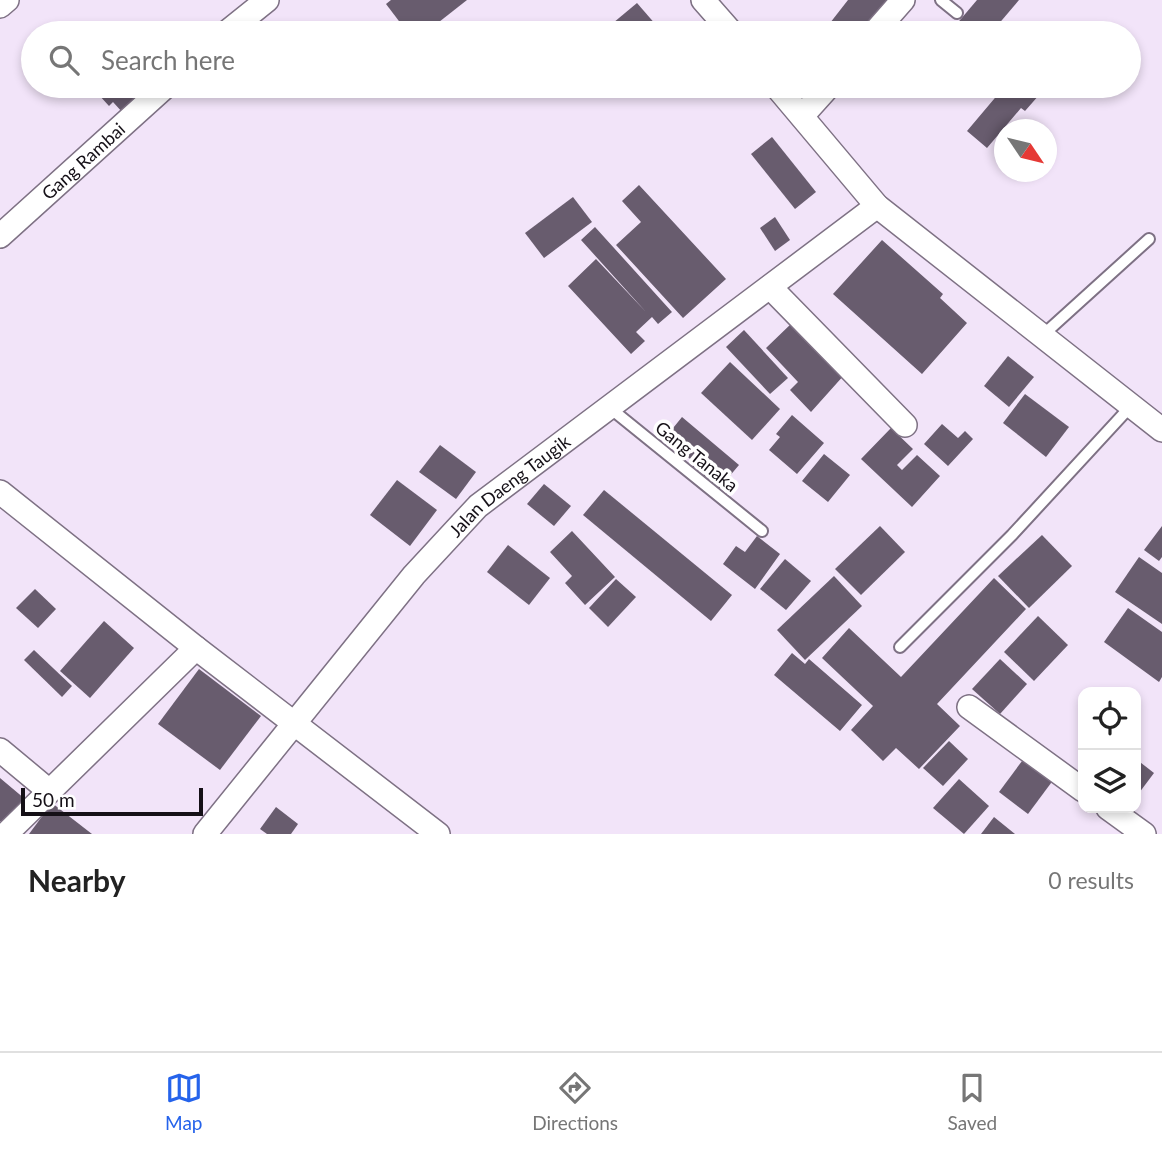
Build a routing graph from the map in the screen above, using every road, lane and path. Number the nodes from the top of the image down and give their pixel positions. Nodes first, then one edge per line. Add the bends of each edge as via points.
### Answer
1 (7, 0) edge
2 (267, 0) edge
3 (703, 0) edge
4 (903, 0) edge
5 (941, 0) edge
6 (0, 6) edge
7 (957, 13) dead end
8 (241, 21) edge
9 (721, 21) edge
10 (885, 21) edge
11 (153, 98) edge
12 (786, 98) edge
13 (818, 98) edge
14 (802, 116) junction
15 (877, 206) junction
16 (0, 236) edge
17 (1149, 239) dead end
18 (770, 287) junction
19 (1043, 335) junction
20 (1130, 407) junction
21 (610, 408) junction
22 (905, 425) dead end
23 (1162, 430) edge
24 (0, 492) edge
25 (762, 531) dead end
26 (900, 647) dead end
27 (196, 648) junction
28 (969, 707) dead end
29 (293, 723) junction
30 (0, 750) edge
31 (1078, 786) edge
32 (48, 790) junction
33 (1115, 813) edge
34 (6, 834) edge
35 (205, 834) edge
36 (439, 834) edge
37 (1144, 834) edge

1 - 6 street
2 - 8 street
3 - 9 street
4 - 10 street
5 - 7 lane
11 - 16 street, Gang Rambai
12 - 14 street
13 - 14 street
14 - 15 street
15 - 18 street, Jalan Daeng Taugik
15 - 19 street
17 - 19 lane
18 - 21 street, Jalan Daeng Taugik
18 - 22 street
19 - 20 street
20 - 23 street
20 - 26 lane
21 - 25 lane, Gang Tanaka
21 - 29 street, Jalan Daeng Taugik via 478,506 414,575
24 - 27 street
27 - 29 street
27 - 32 street
28 - 31 street
29 - 35 street, Jalan Daeng Taugik
29 - 36 street
30 - 32 street
32 - 34 street
33 - 37 street

